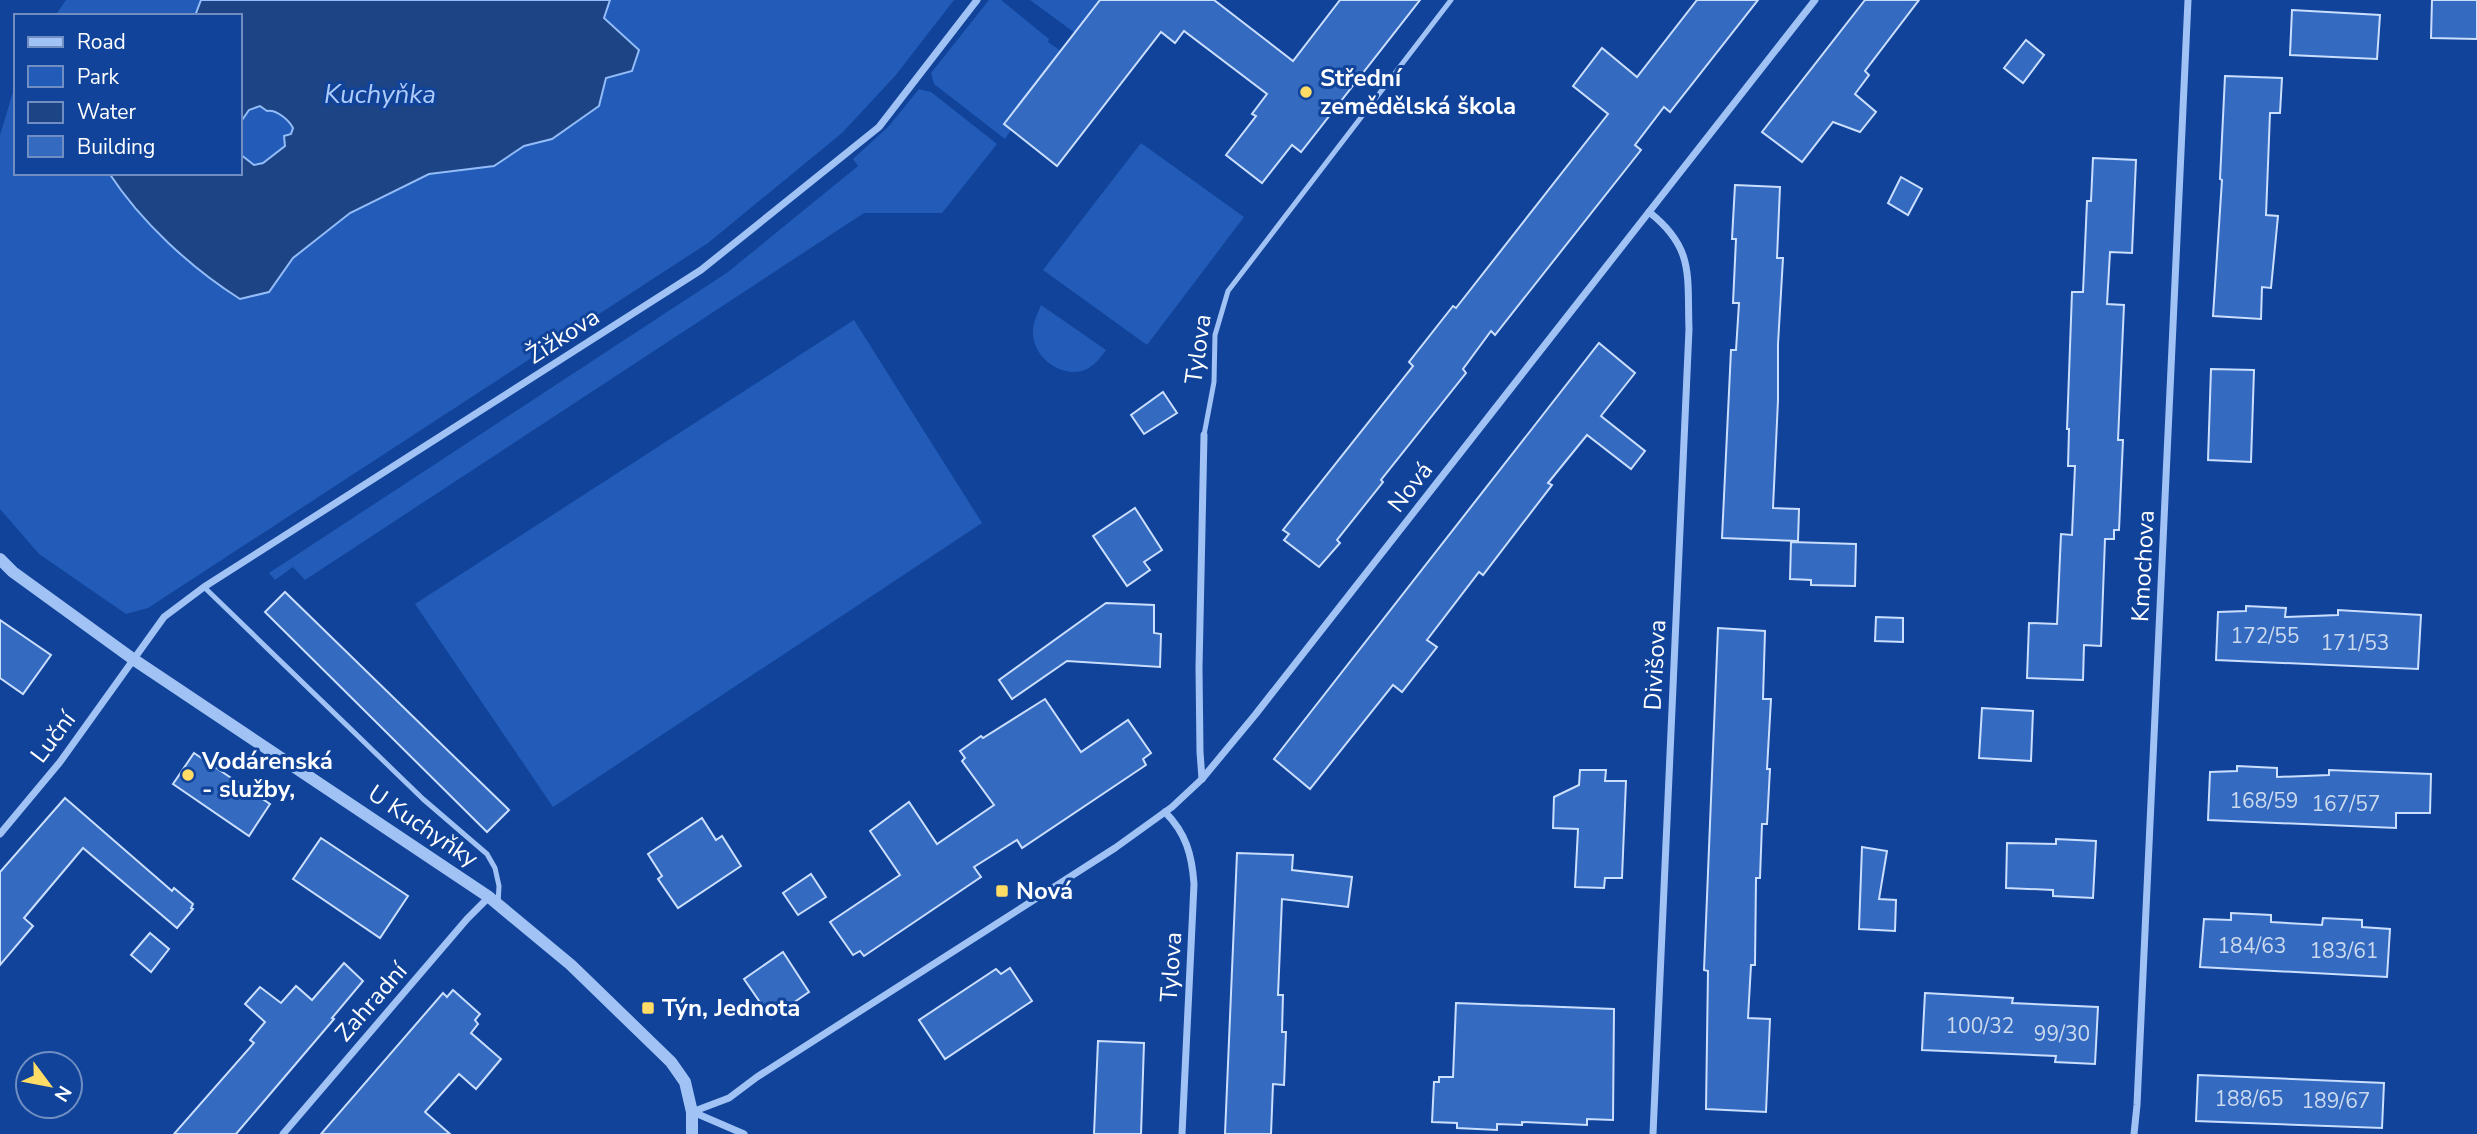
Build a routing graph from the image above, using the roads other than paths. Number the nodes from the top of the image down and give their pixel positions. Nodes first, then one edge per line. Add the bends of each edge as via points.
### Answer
1 (977, 0) edge
2 (1451, 0) edge
3 (1815, 0) edge
4 (2188, 0) edge
5 (1649, 212) junction
6 (1205, 435) joint
7 (0, 559) edge
8 (204, 587) junction
9 (133, 659) junction
10 (1202, 779) junction
11 (1165, 812) junction
12 (0, 834) edge
13 (494, 900) junction
14 (692, 1112) junction
15 (283, 1134) edge
16 (692, 1134) edge
17 (744, 1134) edge
18 (1182, 1134) edge
19 (1653, 1134) edge
20 (2134, 1134) edge

1 - 8 street, Žižkova via 879,127 701,270
2 - 6 lane, Tylova via 1228,291 1214,335 1214,382
3 - 5 street, Nová
4 - 20 street, Kmochova
5 - 10 street, Nová
5 - 19 street, Divišova via 1668,227 1681,246 1689,329
6 - 10 street, Tylova via 1199,668
7 - 9 street, U Kuchyňky
8 - 9 street, Žižkova via 164,617
8 - 13 lane via 423,799 486,853 499,886
9 - 12 street, Luční via 60,762
9 - 13 street, U Kuchyňky
10 - 11 street, Nová
11 - 14 street, Nová via 729,1098
11 - 18 street, Tylova via 1185,839 1194,884
13 - 14 street, U Kuchyňky via 572,965 671,1062 685,1082
13 - 15 street, Zahradní via 467,919
14 - 16 street, U Kuchyňky
14 - 17 street

